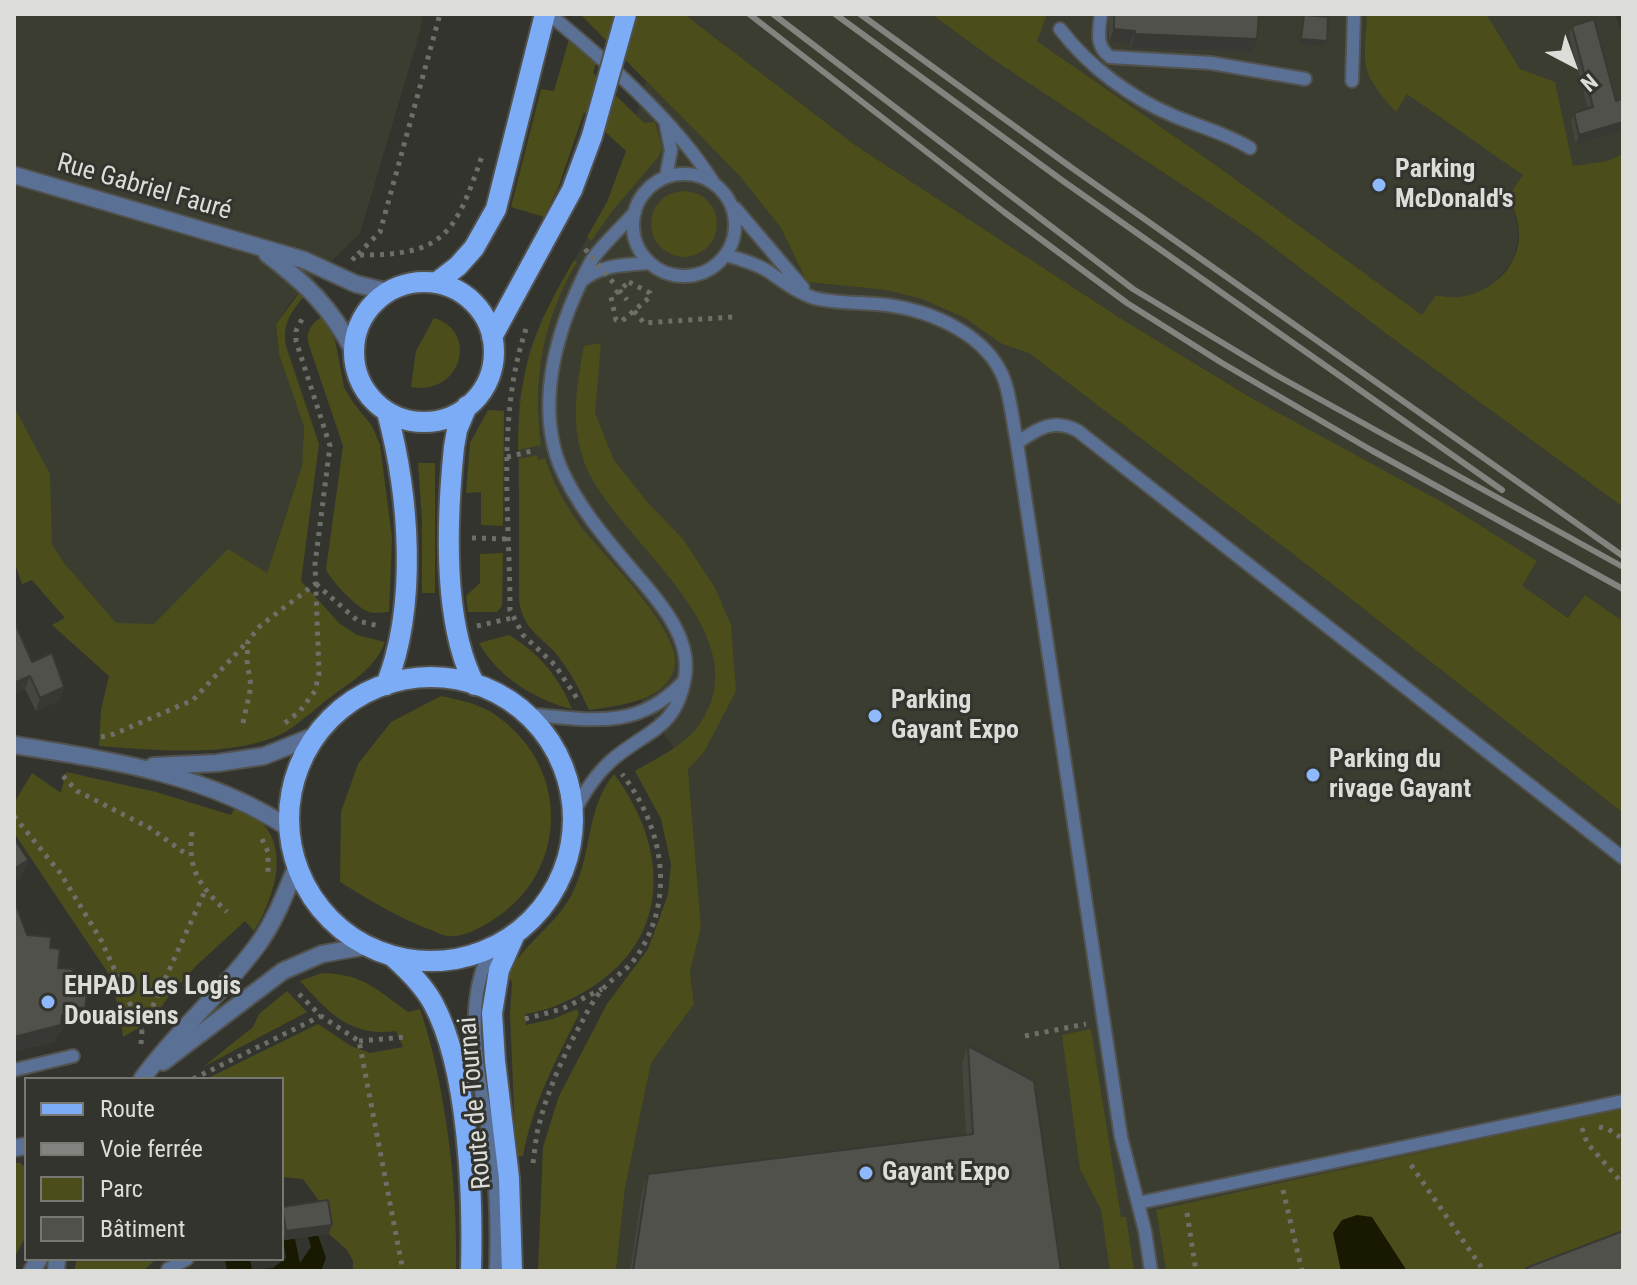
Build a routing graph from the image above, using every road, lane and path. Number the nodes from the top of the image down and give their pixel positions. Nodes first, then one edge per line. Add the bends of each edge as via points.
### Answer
1 (440, 14) edge
2 (547, 14) edge
3 (626, 14) edge
4 (1101, 14) edge
5 (1354, 14) edge
6 (1060, 29) dead end
7 (1305, 79) dead end
8 (1352, 81) dead end
9 (665, 122) junction
10 (1250, 148) dead end
11 (484, 150) dead end
12 (14, 175) edge
13 (666, 177) junction
14 (713, 182) junction
15 (729, 199) junction
16 (635, 212) junction
17 (259, 248) junction
18 (585, 249) dead end
19 (357, 255) junction
20 (726, 255) junction
21 (650, 263) junction
22 (336, 276) junction
23 (580, 282) junction
24 (436, 283) junction
25 (618, 288) junction
26 (389, 292) junction
27 (815, 298) junction
28 (320, 299) junction
29 (627, 300) dead end
30 (634, 311) junction
31 (733, 317) dead end
32 (492, 337) junction
33 (354, 352) junction
34 (467, 406) junction
35 (387, 412) junction
36 (1017, 443) junction
37 (535, 450) dead end
38 (507, 457) dead end
39 (472, 538) dead end
40 (510, 539) dead end
41 (315, 583) junction
42 (248, 641) junction
43 (685, 681) junction
44 (386, 685) junction
45 (475, 685) junction
46 (526, 714) junction
47 (243, 723) dead end
48 (319, 734) junction
49 (87, 740) dead end
50 (14, 745) edge
51 (37, 749) junction
52 (264, 756) junction
53 (139, 767) junction
54 (246, 804) junction
55 (573, 814) junction
56 (14, 816) edge
57 (290, 829) junction
58 (192, 832) dead end
59 (189, 856) junction
60 (1623, 858) edge
61 (297, 865) junction
62 (267, 880) dead end
63 (205, 891) junction
64 (227, 912) dead end
65 (515, 934) junction
66 (367, 946) junction
67 (492, 948) junction
68 (392, 956) junction
69 (603, 989) dead end
70 (299, 994) dead end
71 (321, 1016) junction
72 (525, 1019) dead end
73 (1103, 1020) junction
74 (142, 1030) junction
75 (1025, 1036) dead end
76 (406, 1037) dead end
77 (359, 1041) junction
78 (140, 1054) dead end
79 (73, 1056) dead end
80 (14, 1070) edge
81 (144, 1077) edge
82 (145, 1077) edge
83 (197, 1077) edge
84 (1623, 1101) edge
85 (1577, 1110) junction
86 (1410, 1164) dead end
87 (1279, 1174) junction
88 (1623, 1184) edge
89 (1183, 1194) junction
90 (1138, 1203) junction
91 (403, 1271) edge
92 (471, 1271) edge
93 (496, 1271) edge
94 (512, 1271) edge
95 (1151, 1271) edge
96 (1196, 1271) edge
97 (1302, 1271) edge
98 (1484, 1271) edge

1 - 19 path via 380,232
2 - 9 lane
2 - 24 main road via 492,217 474,248
3 - 32 main road, bridge via 572,190
4 - 7 lane via 1100,48 1110,57 1211,63
5 - 8 lane
6 - 10 lane via 1079,53 1144,102
9 - 13 lane via 671,150
9 - 14 lane
11 - 19 path via 466,204 440,237 394,255
12 - 17 street, Rue Gabriel Fauré
13 - 14 lane via 690,174
13 - 16 lane via 646,191
14 - 15 lane
15 - 20 lane via 736,224
15 - 27 lane via 792,278
16 - 21 lane via 636,243
16 - 23 lane via 594,257
17 - 22 street, Rue Gabriel Fauré via 304,260
17 - 28 street, Rue Gabriel Fauré
18 - 25 path, bridge
19 - 22 path
20 - 21 lane via 708,271 688,276 668,274
20 - 27 lane
21 - 23 lane via 610,266
22 - 26 street, Rue Gabriel Fauré
23 - 43 lane via 552,366 553,446 587,515 671,620 684,654
24 - 26 main road via 407,284
24 - 32 main road via 475,305
25 - 29 path
25 - 30 path via 611,297 616,320
25 - 30 path via 629,282 650,293
26 - 33 main road via 361,322
27 - 36 lane via 906,308 960,330 999,369
28 - 33 street, Rue Gabriel Fauré
28 - 41 path via 299,323 296,341 330,446
30 - 31 path via 644,323
32 - 34 main road via 490,375
33 - 35 main road via 360,382
34 - 35 main road via 433,422
34 - 45 main road via 454,447 451,554 453,611
35 - 44 main road via 401,476 406,543 401,629
36 - 60 lane via 1045,426 1067,425 1078,431
36 - 73 lane
37 - 38 path
39 - 40 path
41 - 42 path
41 - 52 path via 315,691 272,737
42 - 47 path via 251,686
42 - 49 path via 193,700
43 - 46 lane via 635,716
43 - 55 lane via 667,720 602,770
44 - 45 main road via 431,678
44 - 48 main road via 354,701
45 - 46 main road
46 - 55 main road via 559,759
48 - 52 street
48 - 57 main road via 298,772
50 - 51 street
51 - 53 street
51 - 59 path via 77,791 150,828
52 - 53 street
53 - 54 street
54 - 57 street
54 - 62 path via 242,816 265,845
55 - 65 main road via 571,844 555,888
56 - 74 path via 61,874 101,940
57 - 61 main road
58 - 59 path
59 - 63 path
61 - 66 main road via 329,918
61 - 81 street via 260,942
63 - 64 path
63 - 74 path
65 - 67 main road
65 - 94 main road, Route de Tournai via 499,970 492,1013 509,1178
66 - 68 main road
66 - 82 street via 322,954 283,971
67 - 68 main road via 436,961
67 - 93 lane via 481,973 476,1025 494,1169
68 - 92 main road, Route de Tournai via 433,1003 451,1051 471,1187
69 - 72 path
70 - 71 path
71 - 77 path
71 - 83 path
73 - 75 path
73 - 90 lane via 1121,1137
74 - 78 path
76 - 77 path
77 - 91 path
79 - 80 lane
84 - 85 lane
85 - 87 lane
85 - 88 path via 1587,1143
86 - 98 path
87 - 89 lane
87 - 97 path
89 - 90 lane
89 - 96 path
90 - 95 lane

